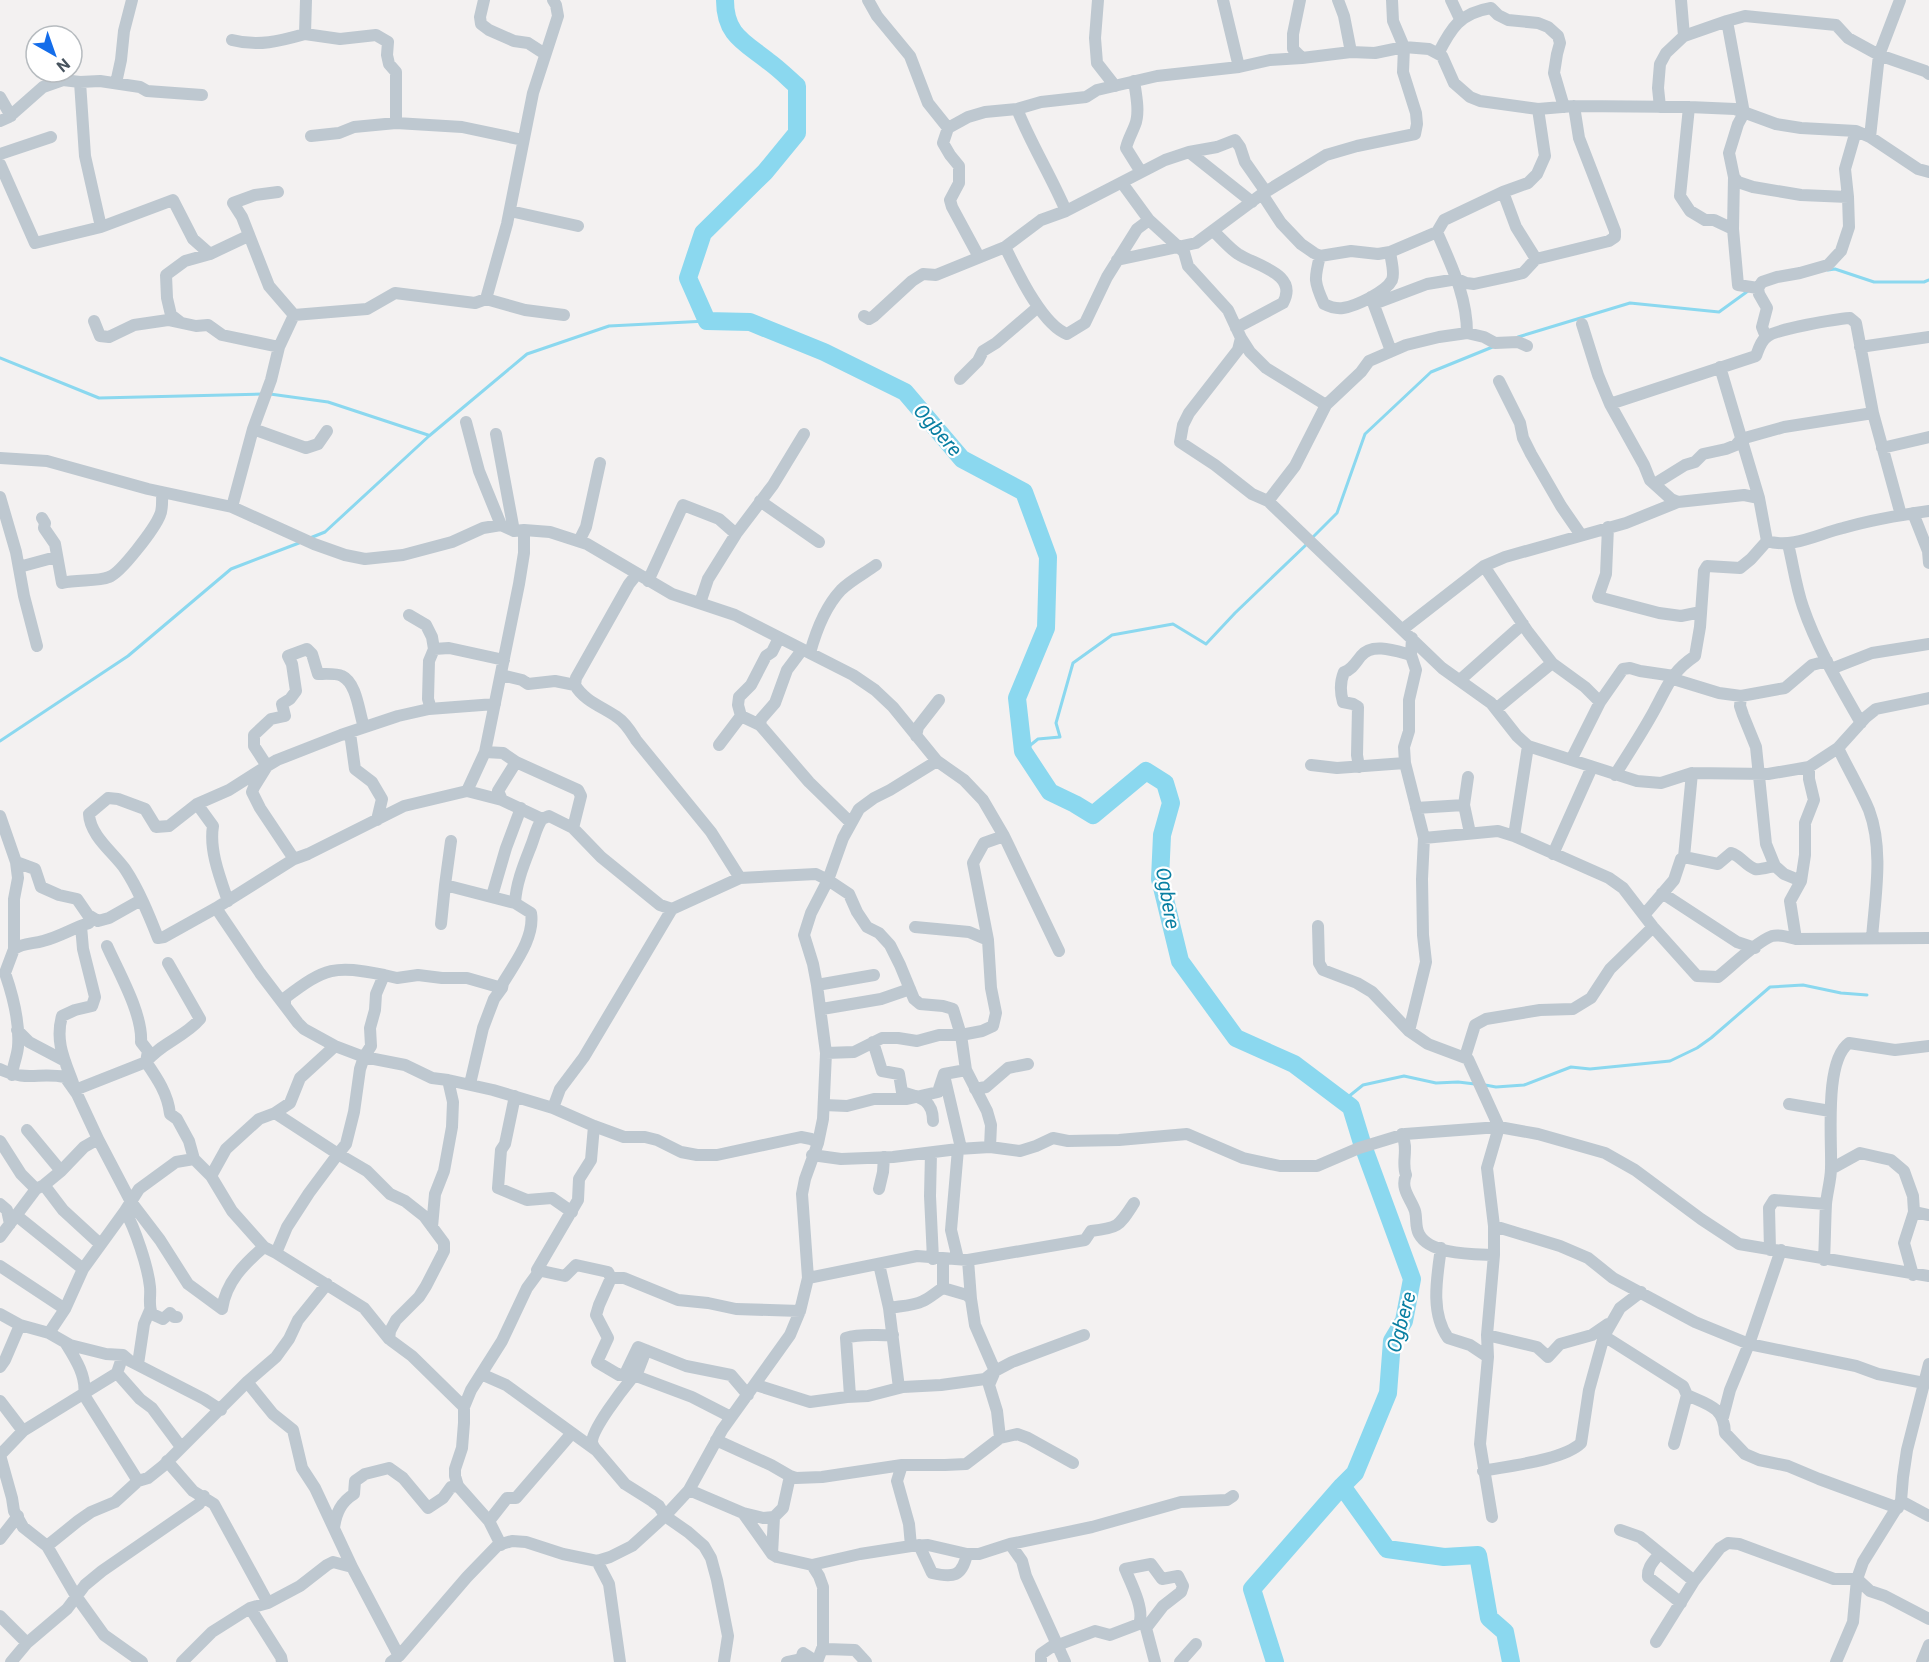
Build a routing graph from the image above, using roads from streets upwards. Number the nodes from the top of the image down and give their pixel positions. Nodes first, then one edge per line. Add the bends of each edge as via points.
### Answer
1 (132, 0) edge
2 (306, 0) edge
3 (484, 0) edge
4 (553, 0) edge
5 (868, 0) edge
6 (1098, 0) edge
7 (1223, 0) edge
8 (1300, 0) edge
9 (1338, 0) edge
10 (1392, 0) edge
11 (1451, 0) edge
12 (1681, 0) edge
13 (1899, 0) edge
14 (1461, 19) junction
15 (1727, 21) junction
16 (305, 34) junction
17 (1684, 36) junction
18 (232, 40) dead end
19 (1404, 47) junction
20 (1350, 52) junction
21 (545, 54) junction
22 (1438, 54) junction
23 (1880, 56) junction
24 (1302, 58) junction
25 (1239, 67) junction
26 (1929, 74) edge
27 (1134, 81) junction
28 (84, 82) edge
29 (116, 83) junction
30 (52, 84) edge
31 (80, 84) edge
32 (1115, 86) junction
33 (202, 95) dead end
34 (0, 97) edge
35 (1660, 106) junction
36 (1569, 107) junction
37 (1689, 107) junction
38 (1017, 109) junction
39 (1538, 109) junction
40 (1744, 113) junction
41 (5, 118) edge
42 (396, 123) junction
43 (948, 128) junction
44 (1856, 131) junction
45 (311, 136) dead end
46 (51, 137) dead end
47 (1870, 137) junction
48 (523, 140) junction
49 (1189, 152) junction
50 (0, 153) edge
51 (0, 164) edge
52 (1923, 171) edge
53 (1141, 172) junction
54 (1734, 177) junction
55 (1929, 181) edge
56 (1122, 183) junction
57 (278, 192) dead end
58 (1503, 192) junction
59 (1260, 196) junction
60 (1848, 197) junction
61 (1066, 210) junction
62 (510, 211) junction
63 (1149, 220) junction
64 (101, 226) junction
65 (578, 226) dead end
66 (1733, 229) junction
67 (1213, 231) junction
68 (1437, 232) junction
69 (248, 236) junction
70 (1005, 247) junction
71 (1179, 247) junction
72 (1390, 252) junction
73 (210, 254) junction
74 (1320, 255) junction
75 (980, 257) junction
76 (1536, 259) junction
77 (1117, 260) junction
78 (1457, 279) junction
79 (1758, 288) junction
80 (486, 299) junction
81 (1372, 300) junction
82 (1038, 307) junction
83 (294, 315) junction
84 (564, 315) dead end
85 (864, 316) dead end
86 (94, 321) dead end
87 (181, 323) junction
88 (1582, 324) dead end
89 (1238, 333) junction
90 (1467, 333) junction
91 (1766, 337) junction
92 (1929, 337) edge
93 (1527, 346) dead end
94 (279, 347) junction
95 (1860, 347) junction
96 (1390, 351) junction
97 (1720, 367) junction
98 (960, 380) dead end
99 (1499, 381) dead end
100 (1610, 404) junction
101 (1326, 405) junction
102 (1872, 413) junction
103 (466, 422) dead end
104 (253, 429) junction
105 (327, 431) dead end
106 (496, 434) dead end
107 (804, 434) dead end
108 (1929, 437) edge
109 (1742, 439) junction
110 (1882, 448) junction
111 (0, 458) edge
112 (600, 463) dead end
113 (1656, 483) junction
114 (162, 492) junction
115 (0, 497) edge
116 (1758, 498) junction
117 (760, 501) junction
118 (1268, 501) junction
119 (1678, 502) junction
120 (232, 507) junction
121 (1929, 511) edge
122 (1907, 514) junction
123 (42, 518) dead end
124 (501, 525) junction
125 (1608, 527) junction
126 (519, 530) junction
127 (736, 534) junction
128 (1581, 536) junction
129 (579, 541) junction
130 (1767, 541) junction
131 (819, 542) dead end
132 (1788, 544) junction
133 (56, 557) junction
134 (1929, 563) edge
135 (876, 565) dead end
136 (1484, 566) junction
137 (19, 567) junction
138 (643, 578) junction
139 (700, 603) junction
140 (1701, 612) junction
141 (409, 615) dead end
142 (1523, 624) junction
143 (1408, 634) junction
144 (779, 638) junction
145 (1929, 644) edge
146 (37, 646) dead end
147 (434, 649) junction
148 (806, 652) junction
149 (1411, 655) junction
150 (504, 660) junction
151 (1552, 663) junction
152 (1829, 665) junction
153 (501, 675) junction
154 (1672, 677) junction
155 (1460, 680) junction
156 (575, 685) junction
157 (1741, 696) junction
158 (1929, 698) edge
159 (939, 700) dead end
160 (1600, 702) junction
161 (495, 704) junction
162 (431, 709) junction
163 (1496, 710) junction
164 (741, 716) junction
165 (1861, 723) junction
166 (760, 725) junction
167 (364, 727) junction
168 (350, 733) junction
169 (916, 736) junction
170 (719, 745) dead end
171 (1528, 746) junction
172 (1838, 748) junction
173 (485, 752) junction
174 (1570, 760) junction
175 (937, 761) junction
176 (516, 762) junction
177 (1405, 763) junction
178 (1311, 765) dead end
179 (267, 766) junction
180 (1359, 767) junction
181 (1592, 767) junction
182 (1809, 767) junction
183 (1692, 773) junction
184 (1760, 774) junction
185 (1615, 775) junction
186 (1468, 777) dead end
187 (467, 791) junction
188 (502, 800) junction
189 (197, 804) junction
190 (1464, 805) junction
191 (521, 808) junction
192 (1416, 808) junction
193 (0, 816) edge
194 (377, 820) junction
195 (542, 821) junction
196 (851, 823) junction
197 (573, 828) junction
198 (1470, 833) junction
199 (1004, 836) junction
200 (1514, 836) junction
201 (1424, 838) junction
202 (451, 841) dead end
203 (1553, 854) junction
204 (1684, 857) junction
205 (294, 859) junction
206 (16, 861) junction
207 (1775, 866) junction
208 (740, 878) junction
209 (828, 880) junction
210 (1801, 881) junction
211 (445, 885) junction
212 (1662, 893) junction
213 (492, 896) junction
214 (141, 900) junction
215 (228, 901) junction
216 (515, 903) junction
217 (216, 908) junction
218 (666, 910) junction
219 (1644, 915) junction
220 (98, 921) junction
221 (441, 924) dead end
222 (81, 926) junction
223 (1318, 926) dead end
224 (915, 927) dead end
225 (1653, 927) junction
226 (1872, 938) junction
227 (1929, 938) edge
228 (1796, 939) junction
229 (988, 940) junction
230 (107, 946) dead end
231 (1755, 948) junction
232 (14, 949) junction
233 (1059, 951) dead end
234 (168, 963) dead end
235 (2, 974) edge
236 (384, 975) junction
237 (874, 975) dead end
238 (817, 985) junction
239 (502, 988) junction
240 (910, 989) junction
241 (285, 1004) junction
242 (822, 1009) junction
243 (17, 1030) junction
244 (1409, 1031) junction
245 (961, 1035) junction
246 (873, 1042) junction
247 (335, 1046) junction
248 (1929, 1046) edge
249 (826, 1053) junction
250 (364, 1057) junction
251 (1465, 1057) junction
252 (65, 1061) junction
253 (146, 1062) junction
254 (1028, 1064) dead end
255 (0, 1069) edge
256 (966, 1070) junction
257 (944, 1074) junction
258 (12, 1075) junction
259 (448, 1080) junction
260 (470, 1084) junction
261 (975, 1089) junction
262 (76, 1092) junction
263 (515, 1096) junction
264 (917, 1096) junction
265 (1789, 1104) dead end
266 (824, 1105) junction
267 (553, 1108) junction
268 (1830, 1111) junction
269 (275, 1113) junction
270 (933, 1121) dead end
271 (594, 1126) junction
272 (1499, 1127) junction
273 (27, 1131) dead end
274 (1402, 1134) junction
275 (98, 1139) junction
276 (0, 1141) edge
277 (990, 1147) junction
278 (815, 1149) junction
279 (960, 1149) junction
280 (931, 1153) junction
281 (338, 1154) junction
282 (884, 1157) junction
283 (194, 1159) junction
284 (1831, 1169) junction
285 (61, 1171) junction
286 (211, 1176) junction
287 (40, 1187) junction
288 (879, 1189) dead end
289 (1134, 1203) dead end
290 (0, 1204) edge
291 (1826, 1204) junction
292 (128, 1206) junction
293 (572, 1212) junction
294 (1914, 1212) junction
295 (1929, 1215) edge
296 (14, 1220) junction
297 (1494, 1226) junction
298 (432, 1227) junction
299 (0, 1238) edge
300 (100, 1244) junction
301 (264, 1247) junction
302 (1441, 1248) junction
303 (1776, 1250) junction
304 (276, 1253) junction
305 (1494, 1255) junction
306 (938, 1259) junction
307 (963, 1260) junction
308 (1824, 1260) junction
309 (879, 1264) junction
310 (0, 1266) edge
311 (83, 1269) junction
312 (537, 1270) junction
313 (1913, 1275) junction
314 (1929, 1276) edge
315 (611, 1278) junction
316 (808, 1278) junction
317 (327, 1284) junction
318 (943, 1288) junction
319 (1641, 1292) junction
320 (971, 1299) junction
321 (889, 1308) junction
322 (65, 1310) junction
323 (150, 1310) junction
324 (800, 1311) junction
325 (0, 1314) edge
326 (177, 1317) dead end
327 (1612, 1321) junction
328 (20, 1325) junction
329 (49, 1334) junction
330 (893, 1335) junction
331 (1084, 1335) dead end
332 (1487, 1335) junction
333 (1604, 1336) junction
334 (389, 1339) junction
335 (65, 1342) junction
336 (1749, 1344) junction
337 (646, 1350) junction
338 (123, 1355) junction
339 (1488, 1357) junction
340 (138, 1364) junction
341 (1929, 1364) edge
342 (0, 1367) edge
343 (117, 1373) junction
344 (481, 1374) junction
345 (636, 1376) junction
346 (990, 1378) junction
347 (247, 1382) junction
348 (1923, 1383) junction
349 (899, 1388) junction
350 (752, 1390) junction
351 (84, 1395) junction
352 (1687, 1395) junction
353 (850, 1396) junction
354 (0, 1402) edge
355 (464, 1407) junction
356 (221, 1410) junction
357 (1723, 1417) junction
358 (731, 1418) junction
359 (23, 1431) junction
360 (572, 1432) junction
361 (1000, 1438) junction
362 (717, 1440) junction
363 (1674, 1444) dead end
364 (181, 1447) junction
365 (597, 1451) junction
366 (167, 1461) junction
367 (1073, 1463) dead end
368 (902, 1465) junction
369 (1483, 1471) junction
370 (789, 1476) junction
371 (138, 1481) junction
372 (458, 1486) junction
373 (689, 1490) junction
374 (204, 1496) junction
375 (1233, 1496) dead end
376 (1900, 1504) junction
377 (743, 1513) junction
378 (18, 1516) junction
379 (665, 1516) junction
380 (774, 1516) junction
381 (1929, 1516) edge
382 (1492, 1517) dead end
383 (489, 1521) junction
384 (334, 1528) junction
385 (1620, 1530) dead end
386 (0, 1539) edge
387 (1010, 1544) junction
388 (501, 1545) junction
389 (47, 1546) junction
390 (915, 1546) junction
391 (772, 1554) junction
392 (967, 1554) junction
393 (1659, 1554) junction
394 (597, 1561) junction
395 (812, 1565) junction
396 (352, 1567) junction
397 (1857, 1579) junction
398 (1694, 1581) junction
399 (76, 1596) junction
400 (1681, 1602) junction
401 (268, 1603) junction
402 (250, 1608) junction
403 (0, 1616) edge
404 (1929, 1618) edge
405 (1656, 1642) dead end
406 (27, 1643) junction
407 (1057, 1644) junction
408 (1196, 1644) dead end
409 (1929, 1645) edge
410 (823, 1646) junction
411 (395, 1659) edge
412 (11, 1662) edge
413 (142, 1662) edge
414 (182, 1662) edge
415 (282, 1662) edge
416 (620, 1662) edge
417 (724, 1662) edge
418 (787, 1662) edge
419 (815, 1662) edge
420 (866, 1662) edge
421 (1041, 1662) edge
422 (1065, 1662) edge
423 (1155, 1662) edge
424 (1180, 1662) edge
425 (1836, 1662) edge
426 (1922, 1662) edge

1 - 29 street
2 - 16 street
3 - 21 street via 481,24
4 - 21 street via 558,16
5 - 43 street via 910,56 928,103
6 - 32 street via 1097,63
7 - 25 street
8 - 24 street via 1293,49
9 - 20 street
10 - 19 street via 1392,21
11 - 14 street
12 - 17 street
13 - 23 street
14 - 22 street
14 - 36 street via 1491,8 1508,20 1548,27 1560,42 1554,73
15 - 17 street
15 - 23 street via 1745,16 1836,25 1848,38
15 - 40 street
16 - 18 street via 273,43
16 - 42 street via 340,39 376,35 388,42 387,56 396,72
17 - 35 street via 1666,52 1660,64
19 - 20 street
19 - 22 street via 1429,49
19 - 59 street via 1403,72 1416,113 1415,134 1326,154
20 - 24 street
21 - 48 street
22 - 39 street via 1455,82 1470,97
23 - 26 street
23 - 47 street
24 - 25 street
25 - 27 street
27 - 32 street
27 - 53 street via 1136,124 1126,148
28 - 29 street
29 - 33 street via 147,91
30 - 41 street
31 - 64 street via 85,156
32 - 38 street via 1086,97
34 - 41 street
35 - 36 street
35 - 37 street
36 - 39 street
36 - 76 street via 1615,237
37 - 40 street via 1735,109
37 - 66 street via 1680,196 1690,211
38 - 43 street via 985,112
38 - 61 street
39 - 58 street via 1545,156 1541,166 1528,183
40 - 44 street via 1776,124
40 - 54 street via 1729,153
42 - 45 street
42 - 48 street via 462,127
43 - 75 street via 943,143 959,166 959,183 950,200
44 - 47 street
44 - 60 street via 1845,169
46 - 50 street
47 - 52 street
48 - 62 street
49 - 53 street
49 - 59 street
49 - 59 street via 1235,140
51 - 64 street via 34,243
52 - 55 street
53 - 56 street
54 - 60 street via 1753,187
54 - 66 street
56 - 61 street
56 - 63 street
57 - 69 street via 233,203
58 - 68 street via 1444,220
58 - 76 street via 1516,227
59 - 67 street
59 - 74 street via 1300,244
60 - 79 street via 1849,227 1841,251 1828,265 1777,277 1762,282
61 - 70 street via 1041,219
62 - 65 street
62 - 80 street
63 - 71 street
63 - 77 street via 1137,229
64 - 73 street via 173,200 193,239
66 - 79 street via 1738,285
67 - 71 street via 1196,243
67 - 89 street via 1236,253 1280,276 1287,285 1283,303
68 - 72 street
68 - 78 street
69 - 73 street
69 - 83 street via 269,286
70 - 75 street
70 - 82 street
71 - 77 street
71 - 89 street via 1188,266 1228,310
72 - 74 street
72 - 81 street via 1393,278
73 - 87 street via 185,261 166,274 171,315
74 - 81 street via 1315,275 1324,304 1344,308
75 - 85 street via 936,275 923,274 874,316
76 - 78 street via 1523,273 1474,284
77 - 82 street via 1085,323 1075,331 1060,332
78 - 81 street
78 - 90 street via 1467,315
79 - 91 street via 1767,308 1762,327
80 - 83 street via 475,303 395,293 367,309
80 - 84 street
81 - 96 street
82 - 98 street via 983,351
83 - 94 street
86 - 87 street via 100,336 109,337 134,325 168,320
87 - 94 street via 208,325 222,335
88 - 100 street
89 - 101 street via 1266,368
89 - 118 street via 1238,350 1188,412 1180,442 1252,495
90 - 93 street via 1495,343 1518,342
90 - 96 street
91 - 95 street via 1850,318 1856,322
91 - 97 street via 1756,356
92 - 95 street
94 - 104 street
95 - 102 street
96 - 101 street via 1369,361
97 - 100 street
97 - 109 street
99 - 128 street via 1531,454
100 - 113 street via 1650,480
101 - 118 street via 1295,466
102 - 109 street via 1784,427
102 - 110 street
103 - 124 street via 479,471
104 - 105 street via 306,448 318,444
104 - 120 street
106 - 126 street
107 - 117 street
108 - 110 street
109 - 113 street via 1736,446 1703,454
109 - 116 street
110 - 122 street
111 - 114 street via 46,461
112 - 129 street via 586,527
113 - 119 street
114 - 120 street
114 - 133 street via 161,513 151,532 108,578 62,583
115 - 137 street
116 - 119 street via 1744,495
116 - 130 street
117 - 127 street
117 - 131 street
118 - 143 street
119 - 125 street
120 - 124 street via 314,544 366,559 403,555
121 - 122 street
122 - 132 street
122 - 134 street via 1928,551
123 - 133 street via 55,544
124 - 126 street
125 - 128 street
125 - 140 street via 1606,574 1598,597 1659,613 1681,616
126 - 129 street via 550,532
126 - 150 street via 524,553
127 - 138 street via 719,519 683,505
127 - 139 street via 708,579
128 - 136 street via 1505,556
129 - 138 street
130 - 132 street
130 - 140 street via 1740,568 1707,566
132 - 152 street via 1802,605
133 - 137 street
135 - 148 street via 842,589
136 - 142 street
136 - 143 street
137 - 146 street
138 - 139 street via 672,594
138 - 156 street via 630,584
139 - 144 street via 735,615
140 - 154 street via 1695,656
141 - 147 street via 426,624
142 - 151 street
142 - 155 street
143 - 149 street
143 - 155 street
144 - 148 street
144 - 164 street via 751,685 739,697
145 - 152 street
147 - 150 street via 449,648
147 - 162 street via 428,673
148 - 166 street via 787,670 775,703
148 - 169 street via 875,690
149 - 177 street via 1416,670 1409,700
149 - 180 street via 1387,648 1372,650 1362,653 1344,672 1343,702 1358,707
150 - 153 street
151 - 160 street
151 - 163 street
152 - 157 street via 1812,665 1785,688
152 - 165 street
153 - 156 street via 528,684 555,681
153 - 161 street
154 - 157 street
154 - 160 street via 1623,669
154 - 185 street
155 - 163 street
156 - 208 street via 580,693 626,725 711,832
157 - 184 street via 1740,706 1756,747
158 - 165 street via 1876,709
159 - 169 street via 918,727
160 - 174 street
161 - 162 street
161 - 173 street
162 - 167 street
163 - 171 street
164 - 166 street
164 - 170 street
165 - 172 street
166 - 196 street
167 - 168 street
167 - 179 street via 350,684 341,676 318,674 307,649 288,656 296,691 282,704 285,716 271,718 254,735 254,746
168 - 179 street
168 - 194 street via 355,769 372,782 382,799
169 - 175 street
171 - 174 street
171 - 200 street
172 - 182 street
172 - 226 street via 1875,832 1877,869
173 - 176 street via 503,753
173 - 187 street
174 - 181 street
175 - 196 street via 873,798 859,809
175 - 199 street via 983,800
176 - 188 street via 498,791
176 - 197 street via 578,790 581,796
177 - 180 street
177 - 192 street
178 - 180 street
179 - 189 street
179 - 205 street via 252,792
181 - 185 street
181 - 203 street
182 - 184 street
182 - 210 street via 1814,800 1805,823
183 - 184 street
183 - 185 street via 1661,783
183 - 204 street
184 - 207 street via 1766,844
186 - 190 street
187 - 188 street
187 - 194 street via 404,806
188 - 191 street
189 - 214 street via 169,826 156,827 145,809 108,798 89,814 99,837 126,870
189 - 215 street via 213,826 216,860
190 - 192 street
190 - 198 street
191 - 195 street
191 - 213 street
192 - 201 street
193 - 206 street
194 - 205 street
195 - 197 street
195 - 216 street via 516,889
196 - 209 street
197 - 218 street via 601,857
198 - 200 street via 1498,831
198 - 201 street
199 - 229 street via 984,843 973,862
199 - 233 street
200 - 203 street
201 - 244 street via 1426,962
202 - 211 street
203 - 219 street via 1609,878 1623,888
204 - 207 street via 1718,864 1731,853 1757,869
204 - 212 street via 1674,880
205 - 215 street
206 - 220 street via 34,869 41,887 77,899 88,915
206 - 232 street
207 - 210 street
208 - 209 street via 816,874
208 - 218 street
209 - 238 street via 804,935
209 - 240 street via 849,894 867,927 890,945
210 - 228 street via 1790,901
211 - 213 street
211 - 221 street
212 - 219 street
212 - 231 street via 1737,942
213 - 216 street
214 - 217 street via 158,938
214 - 220 street
215 - 217 street
216 - 239 street via 531,913 531,926
217 - 241 street
218 - 267 street via 584,1057 560,1089
219 - 225 street
220 - 222 street
222 - 232 street
222 - 252 street via 95,997 92,1006 62,1016 58,1029
223 - 244 street via 1319,963 1323,970 1372,992
224 - 229 street via 969,932
225 - 231 street via 1697,976 1718,977
225 - 251 street via 1610,969 1591,999 1573,1009 1485,1019 1475,1025
226 - 227 street
226 - 228 street
228 - 231 street via 1774,935
229 - 245 street via 996,1013 993,1026
230 - 253 street via 137,1015 141,1042 148,1051
232 - 235 street
234 - 253 street via 200,1019
235 - 243 street via 10,988
236 - 239 street via 467,978
236 - 241 street via 334,969 306,982 285,998
236 - 250 street via 376,994 371,1046
237 - 238 street
238 - 242 street
239 - 260 street via 483,1028
240 - 242 street via 881,999
240 - 245 street via 920,1004 953,1009
241 - 247 street via 304,1029
242 - 249 street
243 - 252 street via 29,1042
243 - 258 street
244 - 251 street via 1428,1044
245 - 246 street via 917,1041 882,1038
245 - 256 street
246 - 249 street via 854,1052
246 - 264 street via 882,1071 899,1074 902,1092
247 - 250 street
247 - 269 street via 300,1077 290,1103
248 - 268 street via 1895,1050 1849,1043 1837,1059
249 - 266 street
250 - 259 street via 405,1065 432,1078
250 - 281 street via 346,1144
251 - 272 street
252 - 262 street
253 - 262 street
253 - 283 street via 163,1090 170,1114 189,1141
254 - 261 street via 1008,1068 986,1087
255 - 258 street
256 - 257 street
256 - 261 street
257 - 264 street via 938,1092
257 - 279 street
258 - 262 street via 64,1077
259 - 260 street
259 - 298 street via 453,1102 452,1127 444,1171 435,1194
260 - 263 street
261 - 277 street via 991,1125
262 - 275 street
263 - 267 street
263 - 293 street via 501,1150 498,1188 527,1200 552,1198
264 - 266 street via 874,1099 847,1106
264 - 270 street via 930,1106
265 - 268 street
266 - 278 street
267 - 271 street
268 - 284 street
269 - 281 street
269 - 286 street via 259,1119 226,1149
271 - 278 street via 624,1137 657,1140 697,1155 717,1155 801,1137 811,1139
271 - 293 street via 591,1160 579,1179 579,1200
272 - 274 street
272 - 297 street via 1487,1168
272 - 303 street via 1605,1154 1635,1170 1739,1244
273 - 285 street
274 - 277 street via 1317,1166 1280,1166 1243,1158 1188,1134 1119,1140 1053,1138 1020,1151
274 - 302 street via 1406,1151 1405,1189 1415,1211 1417,1231 1430,1245
275 - 285 street via 84,1147
275 - 292 street
276 - 287 street via 21,1174
277 - 279 street
278 - 282 street via 841,1159
278 - 316 street via 802,1194
279 - 280 street
279 - 307 street via 951,1230
280 - 282 street
280 - 306 street via 930,1196
281 - 298 street via 368,1171 390,1194 424,1216
281 - 304 street via 287,1227
282 - 288 street
283 - 286 street
283 - 292 street via 176,1162 166,1169 139,1189
284 - 291 street
284 - 294 street via 1860,1153 1891,1160 1904,1171
285 - 287 street
286 - 301 street via 232,1211
287 - 296 street
287 - 300 street
289 - 307 street via 1120,1223 1091,1231 1085,1240
290 - 296 street
291 - 303 street via 1774,1200 1769,1208
291 - 308 street
292 - 300 street
292 - 301 street via 160,1240 188,1284 222,1309 242,1266
292 - 323 street via 150,1286
293 - 312 street
294 - 295 street
294 - 313 street via 1904,1243
296 - 299 street
296 - 311 street
297 - 305 street
297 - 319 street via 1588,1258 1613,1278
298 - 334 street via 444,1242 444,1251 419,1297 394,1324
300 - 311 street
301 - 304 street
302 - 305 street
302 - 339 street via 1436,1284 1439,1323 1448,1338 1470,1345
303 - 308 street
303 - 336 street
304 - 317 street
305 - 332 street
306 - 307 street
306 - 309 street via 917,1257
306 - 318 street
307 - 320 street
308 - 313 street
309 - 316 street
309 - 321 street
310 - 322 street
311 - 322 street
312 - 315 street via 566,1276 576,1265 608,1272
312 - 344 street
313 - 314 street
315 - 324 street via 624,1278 678,1300 736,1309
315 - 337 street via 596,1315 608,1338 597,1362 619,1375 626,1374 638,1347
316 - 324 street
317 - 334 street via 364,1308
317 - 347 street via 298,1320 276,1357
318 - 320 street
318 - 321 street via 925,1300
319 - 327 street via 1620,1308
319 - 336 street via 1695,1322
320 - 346 street
321 - 330 street
322 - 329 street
323 - 326 street via 163,1319 170,1313
323 - 340 street
324 - 350 street via 790,1335
325 - 328 street
327 - 332 street via 1592,1335 1560,1344 1548,1357 1537,1347
327 - 333 street
328 - 329 street
328 - 342 street
329 - 335 street
330 - 349 street
330 - 353 street via 846,1338
331 - 346 street via 1012,1362
332 - 339 street
333 - 352 street via 1678,1381
333 - 369 street via 1588,1390 1581,1443 1560,1455
334 - 355 street
335 - 338 street
335 - 351 street via 82,1373
336 - 348 street
336 - 357 street
337 - 345 street
337 - 350 street via 686,1366 731,1375
338 - 340 street
338 - 343 street
339 - 369 street via 1480,1423
340 - 356 street
341 - 348 street
343 - 351 street
343 - 364 street via 152,1408
344 - 355 street
344 - 360 street via 506,1384
345 - 358 street via 692,1397
345 - 365 street via 611,1405 593,1437
346 - 349 street
346 - 361 street
347 - 356 street
347 - 384 street via 273,1414 293,1430 302,1468
348 - 376 street via 1907,1450
349 - 353 street
350 - 353 street via 810,1402
350 - 358 street
351 - 359 street
351 - 371 street
352 - 357 street
352 - 363 street
354 - 359 street
355 - 372 street via 462,1448 455,1469
356 - 364 street
357 - 376 street via 1725,1433 1745,1454
358 - 362 street
359 - 378 street via 0,1455
360 - 365 street
360 - 383 street via 526,1488 516,1498 507,1498
361 - 367 street via 1017,1434
361 - 368 street via 966,1464
362 - 370 street
362 - 373 street
364 - 366 street
365 - 379 street via 624,1484 652,1501
366 - 371 street via 148,1478
366 - 374 street via 193,1491
368 - 370 street via 822,1477
368 - 390 street via 897,1481
369 - 382 street
370 - 380 street via 783,1508
371 - 389 street via 115,1502 91,1512
372 - 383 street
372 - 384 street via 451,1487 428,1508 403,1478 389,1468 365,1474 355,1481 354,1494 340,1508
373 - 377 street
373 - 379 street
374 - 399 street via 199,1504 102,1571
374 - 401 street via 214,1504
375 - 387 street via 1227,1500 1181,1502 1092,1527
376 - 381 street
376 - 397 street via 1863,1562
377 - 380 street via 763,1518
377 - 391 street
378 - 386 street
378 - 389 street via 22,1527
379 - 394 street via 633,1546
379 - 417 street via 704,1546 711,1558 728,1636
380 - 391 street
383 - 388 street
384 - 396 street
385 - 393 street via 1640,1537
387 - 392 street
387 - 407 street via 1022,1561
388 - 394 street via 526,1542
388 - 411 street via 467,1577
389 - 399 street
390 - 392 street
390 - 392 street via 932,1573 937,1574 959,1573
390 - 395 street
391 - 395 street
393 - 398 street
393 - 400 street via 1651,1563 1648,1577
394 - 416 street via 609,1584
395 - 410 street via 823,1587
396 - 401 street via 333,1562
396 - 411 street
397 - 398 street via 1834,1579 1739,1544 1728,1544 1720,1548
397 - 404 street via 1870,1591
397 - 425 street via 1853,1622
398 - 400 street
399 - 406 street via 67,1609
399 - 413 street via 104,1635
400 - 405 street
401 - 402 street
402 - 414 street via 212,1632
402 - 415 street
403 - 406 street
406 - 412 street
407 - 421 street via 1041,1654
407 - 422 street
407 - 423 street via 1095,1631 1110,1635 1139,1624 1141,1611 1125,1569 1147,1563 1162,1580 1178,1576 1183,1586 1181,1593 1163,1606 1146,1628
408 - 424 street
409 - 426 street
410 - 419 street
410 - 420 street via 855,1650
418 - 419 street via 801,1659 802,1653

